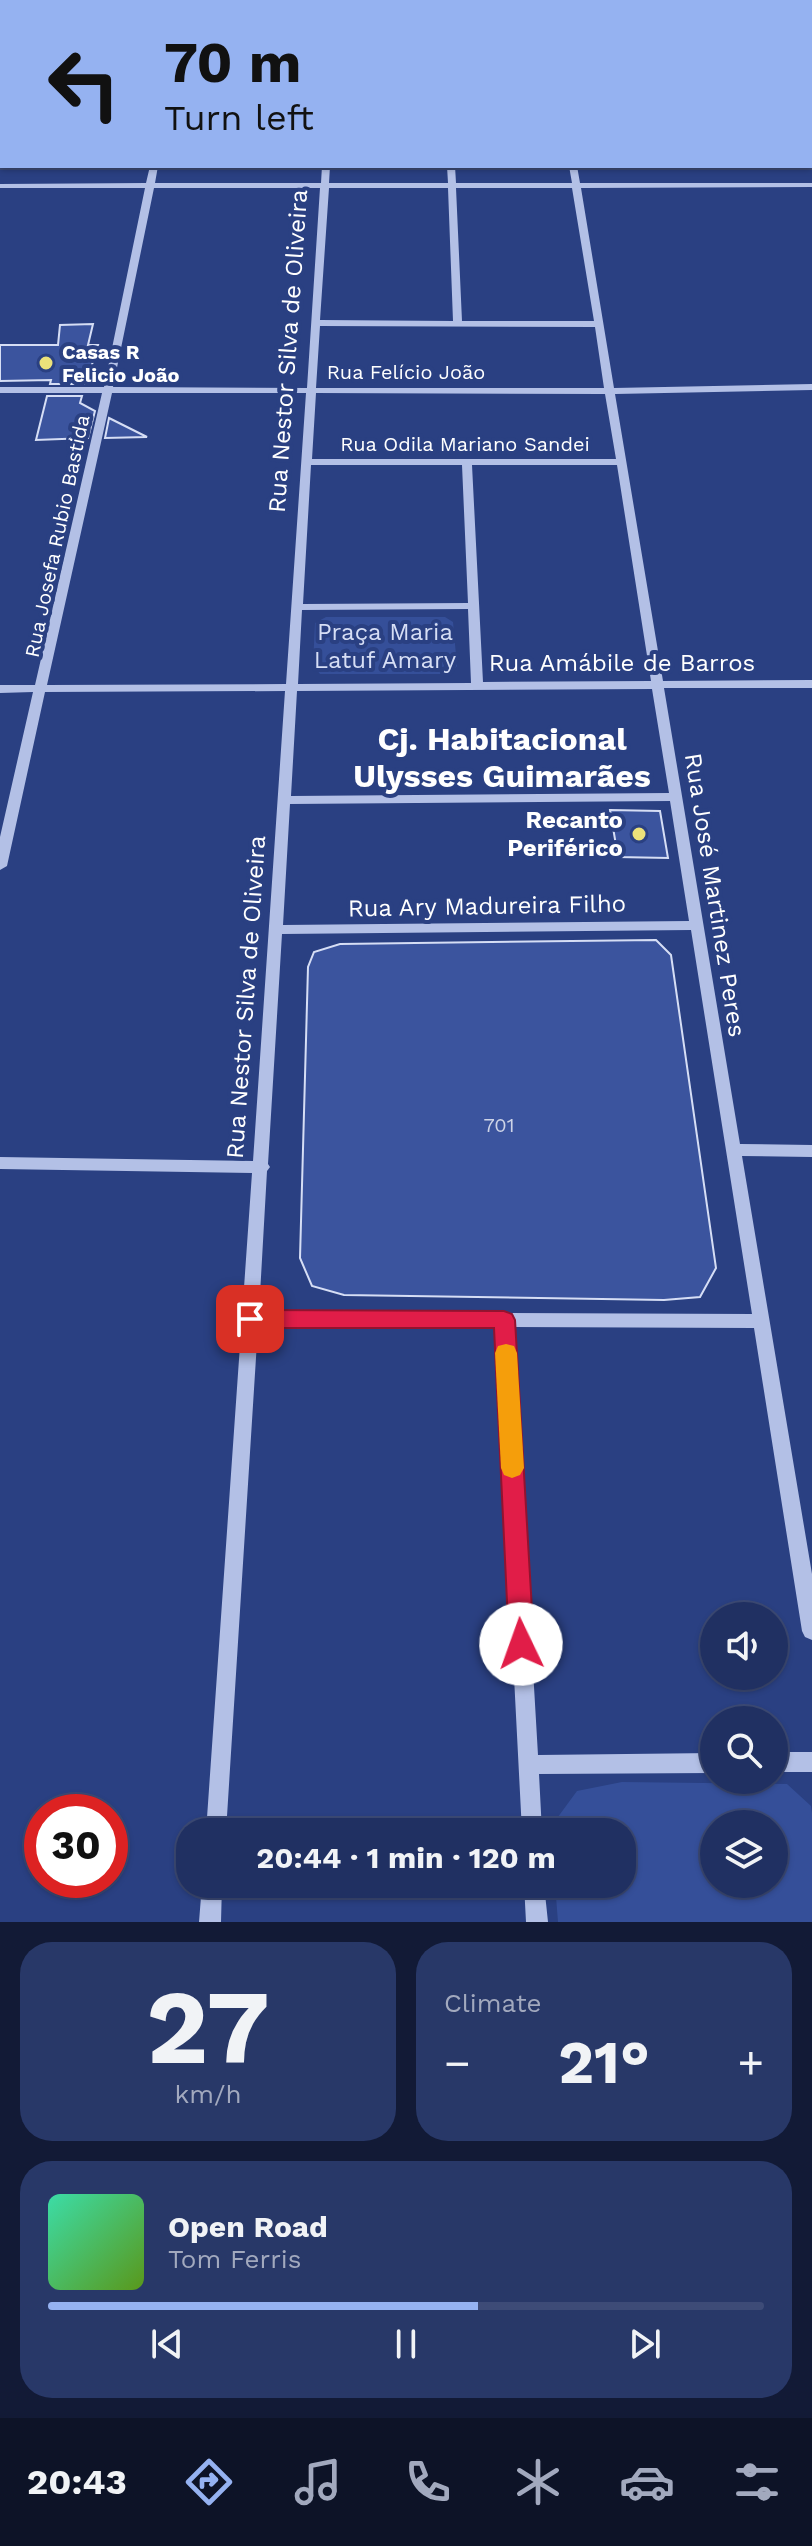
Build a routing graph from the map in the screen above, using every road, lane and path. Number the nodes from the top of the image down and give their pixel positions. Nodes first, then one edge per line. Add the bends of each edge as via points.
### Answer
1 (154, 168) edge
2 (326, 168) edge
3 (451, 168) edge
4 (573, 168) edge
5 (451, 184) junction
6 (324, 185) junction
7 (576, 185) junction
8 (812, 185) edge
9 (0, 186) edge
10 (150, 186) junction
11 (316, 323) junction
12 (458, 324) junction
13 (600, 324) junction
14 (812, 387) edge
15 (311, 389) junction
16 (0, 390) edge
17 (108, 390) junction
18 (610, 390) junction
19 (307, 462) junction
20 (622, 462) junction
21 (467, 463) junction
22 (473, 606) junction
23 (296, 607) junction
24 (812, 684) edge
25 (477, 685) junction
26 (659, 685) junction
27 (292, 687) junction
28 (41, 688) junction
29 (0, 689) edge
30 (677, 797) junction
31 (285, 800) junction
32 (0, 866) edge
33 (698, 925) junction
34 (276, 930) junction
35 (735, 1150) junction
36 (812, 1151) edge
37 (0, 1163) edge
38 (262, 1167) junction
39 (250, 1319) junction
40 (504, 1320) junction
41 (761, 1321) junction
42 (812, 1631) edge
43 (788, 1762) edge
44 (812, 1762) edge
45 (700, 1763) edge
46 (528, 1765) junction
47 (217, 1818) edge
48 (531, 1818) edge
49 (211, 1898) edge
50 (535, 1898) edge
51 (210, 1922) edge
52 (537, 1922) edge

1 - 10 street, Rua Josefa Rubio Bastida
2 - 6 street, Rua Nestor Silva de Oliveira
3 - 5 street
4 - 7 street, Rua José Martinez Peres
5 - 6 street
5 - 7 street
5 - 12 street
6 - 10 street
6 - 11 street, Rua Nestor Silva de Oliveira
7 - 8 street
7 - 13 street, Rua José Martinez Peres
9 - 10 street
10 - 17 street, Rua Josefa Rubio Bastida
11 - 12 street
11 - 15 street, Rua Nestor Silva de Oliveira
12 - 13 street
13 - 18 street, Rua José Martinez Peres
14 - 18 street, Rua Felício João
15 - 17 street, Rua Felício João
15 - 18 street, Rua Felício João
15 - 19 street, Rua Nestor Silva de Oliveira
16 - 17 street, Rua Felício João
17 - 28 street, Rua Josefa Rubio Bastida
18 - 20 street, Rua José Martinez Peres
19 - 21 street, Rua Odila Mariano Sandei
19 - 23 street, Rua Nestor Silva de Oliveira
20 - 21 street, Rua Odila Mariano Sandei
20 - 26 street, Rua José Martinez Peres
21 - 22 street
22 - 23 street
22 - 25 street
23 - 27 street, Rua Nestor Silva de Oliveira
24 - 26 street, Rua Amábile de Barros
25 - 26 street, Rua Amábile de Barros
25 - 27 street, Rua Amábile de Barros
26 - 30 street, Rua José Martinez Peres
27 - 28 street, Rua Amábile de Barros
27 - 31 street, Rua Nestor Silva de Oliveira
28 - 29 street, Rua Amábile de Barros
28 - 32 street, Rua Josefa Rubio Bastida
30 - 31 street
30 - 33 street, Rua José Martinez Peres
31 - 34 street, Rua Nestor Silva de Oliveira
33 - 34 street, Rua Ary Madureira Filho
33 - 35 street, Rua José Martinez Peres
34 - 38 street, Rua Nestor Silva de Oliveira
35 - 36 street
35 - 41 street, Rua José Martinez Peres
37 - 38 street
38 - 39 street, Rua Nestor Silva de Oliveira
39 - 40 street
39 - 47 street, Rua Nestor Silva de Oliveira
40 - 41 street
40 - 46 street
41 - 42 street, Rua José Martinez Peres
43 - 44 street
45 - 46 street
46 - 48 street
49 - 51 street
50 - 52 street

